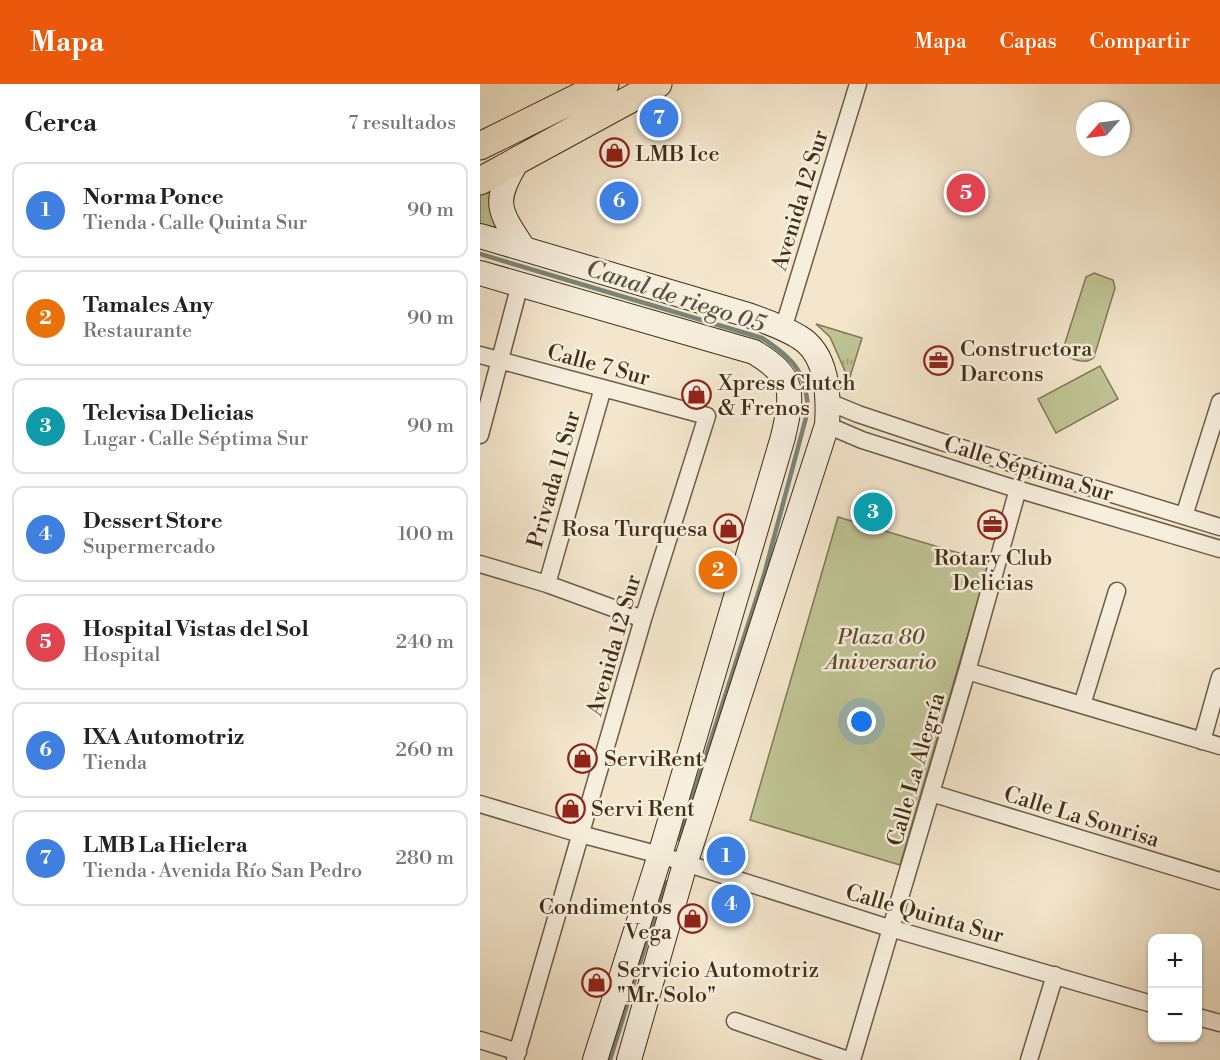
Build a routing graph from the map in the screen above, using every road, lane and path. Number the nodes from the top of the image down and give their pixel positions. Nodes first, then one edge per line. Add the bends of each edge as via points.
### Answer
1 (605, 84) edge
2 (658, 84) edge
3 (858, 84) edge
4 (480, 146) edge
5 (519, 158) junction
6 (480, 181) edge
7 (480, 236) edge
8 (524, 249) junction
9 (480, 273) edge
10 (520, 284) junction
11 (783, 328) junction
12 (480, 355) edge
13 (500, 361) junction
14 (603, 388) junction
15 (1220, 402) edge
16 (828, 413) junction
17 (707, 416) joint
18 (480, 435) edge
19 (1018, 489) junction
20 (1184, 516) junction
21 (1220, 526) edge
22 (1220, 549) edge
23 (480, 564) edge
24 (547, 584) junction
25 (1117, 591) dead end
26 (643, 619) junction
27 (967, 671) junction
28 (1220, 676) edge
29 (1082, 705) junction
30 (1202, 741) junction
31 (1220, 746) edge
32 (931, 793) junction
33 (480, 804) edge
34 (580, 834) junction
35 (660, 855) junction
36 (685, 864) junction
37 (1220, 881) edge
38 (892, 928) junction
39 (1055, 975) junction
40 (1148, 1003) edge
41 (1202, 1018) edge
42 (735, 1021) dead end
43 (1220, 1023) edge
44 (480, 1040) edge
45 (516, 1056) edge
46 (595, 1060) edge
47 (629, 1060) edge
48 (850, 1060) edge
49 (1029, 1060) edge

1 - 4 main road
2 - 5 main road
3 - 11 street, Avenida 12 Sur
5 - 6 main road
5 - 8 main road via 500,199 509,227
7 - 8 main road
8 - 11 main road
9 - 10 main road
10 - 13 street
10 - 35 main road via 754,352 772,363 789,388 791,402 783,437
11 - 16 main road via 814,351 824,373
12 - 13 street, Calle 7 Sur
13 - 14 street, Calle 7 Sur
13 - 18 street
14 - 17 street, Calle 7 Sur
14 - 24 street, Privada 11 Sur
15 - 20 street
16 - 19 street, Calle Séptima Sur via 862,440
16 - 20 street, Calle Séptima Sur via 858,414
16 - 36 main road
17 - 26 street, Avenida 12 Sur
19 - 22 street, Calle Séptima Sur
19 - 27 street, Calle La Alegría
20 - 21 street, Calle Séptima Sur
23 - 24 street
24 - 26 street
25 - 29 street
26 - 34 street, Avenida 12 Sur
27 - 29 street
27 - 32 street, Calle La Alegría
28 - 30 street
29 - 30 street
30 - 31 street
32 - 37 street, Calle La Sonrisa
32 - 38 street, Calle La Alegría
33 - 34 street, Calle Quinta Sur
34 - 35 street, Calle Quinta Sur
34 - 45 street, Avenida 12 Sur
35 - 36 street, Calle Quinta Sur
35 - 46 main road
36 - 38 street, Calle Quinta Sur
36 - 47 main road
38 - 39 street, Calle Quinta Sur
38 - 48 street, Calle La Alegría
39 - 40 street, Calle Quinta Sur
39 - 49 street
41 - 43 street
42 - 48 street
44 - 45 street

